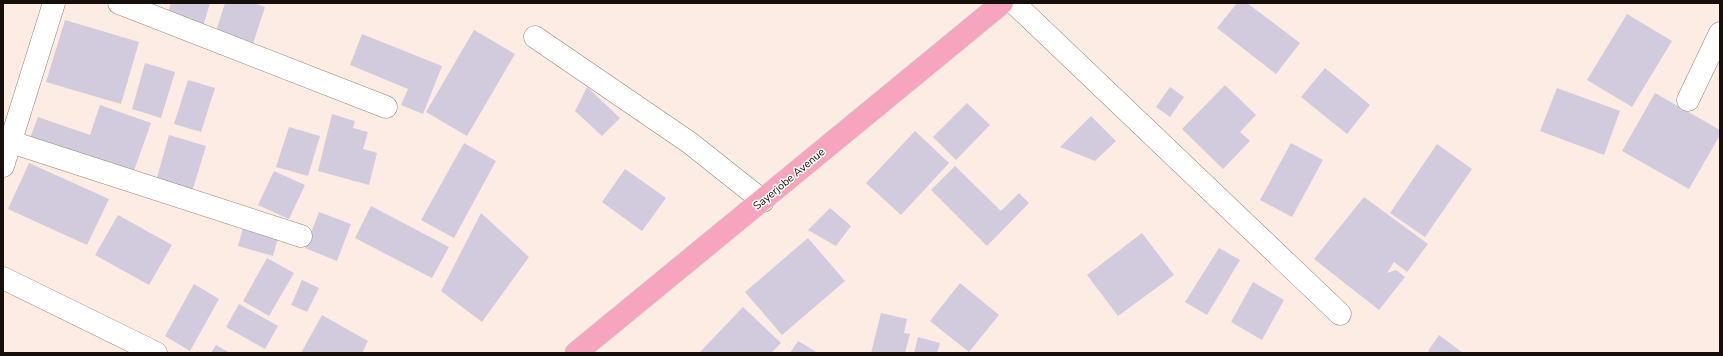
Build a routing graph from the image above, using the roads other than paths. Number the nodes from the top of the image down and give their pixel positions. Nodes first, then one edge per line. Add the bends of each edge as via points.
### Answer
1 (54, 3) edge
2 (119, 3) edge
3 (1002, 3) edge
4 (1014, 3) edge
5 (1720, 33) edge
6 (535, 37) dead end
7 (1688, 100) dead end
8 (386, 107) dead end
9 (11, 142) junction
10 (3, 166) edge
11 (762, 201) junction
12 (301, 236) dead end
13 (3, 278) edge
14 (1340, 314) dead end
15 (156, 353) edge
16 (576, 353) edge

1 - 9 street
2 - 8 street
3 - 11 main road, Sayerjobe Avenue
4 - 14 street
5 - 7 street
6 - 11 street via 690,143
9 - 10 street
9 - 12 street
11 - 16 main road, Sayerjobe Avenue
13 - 15 street

